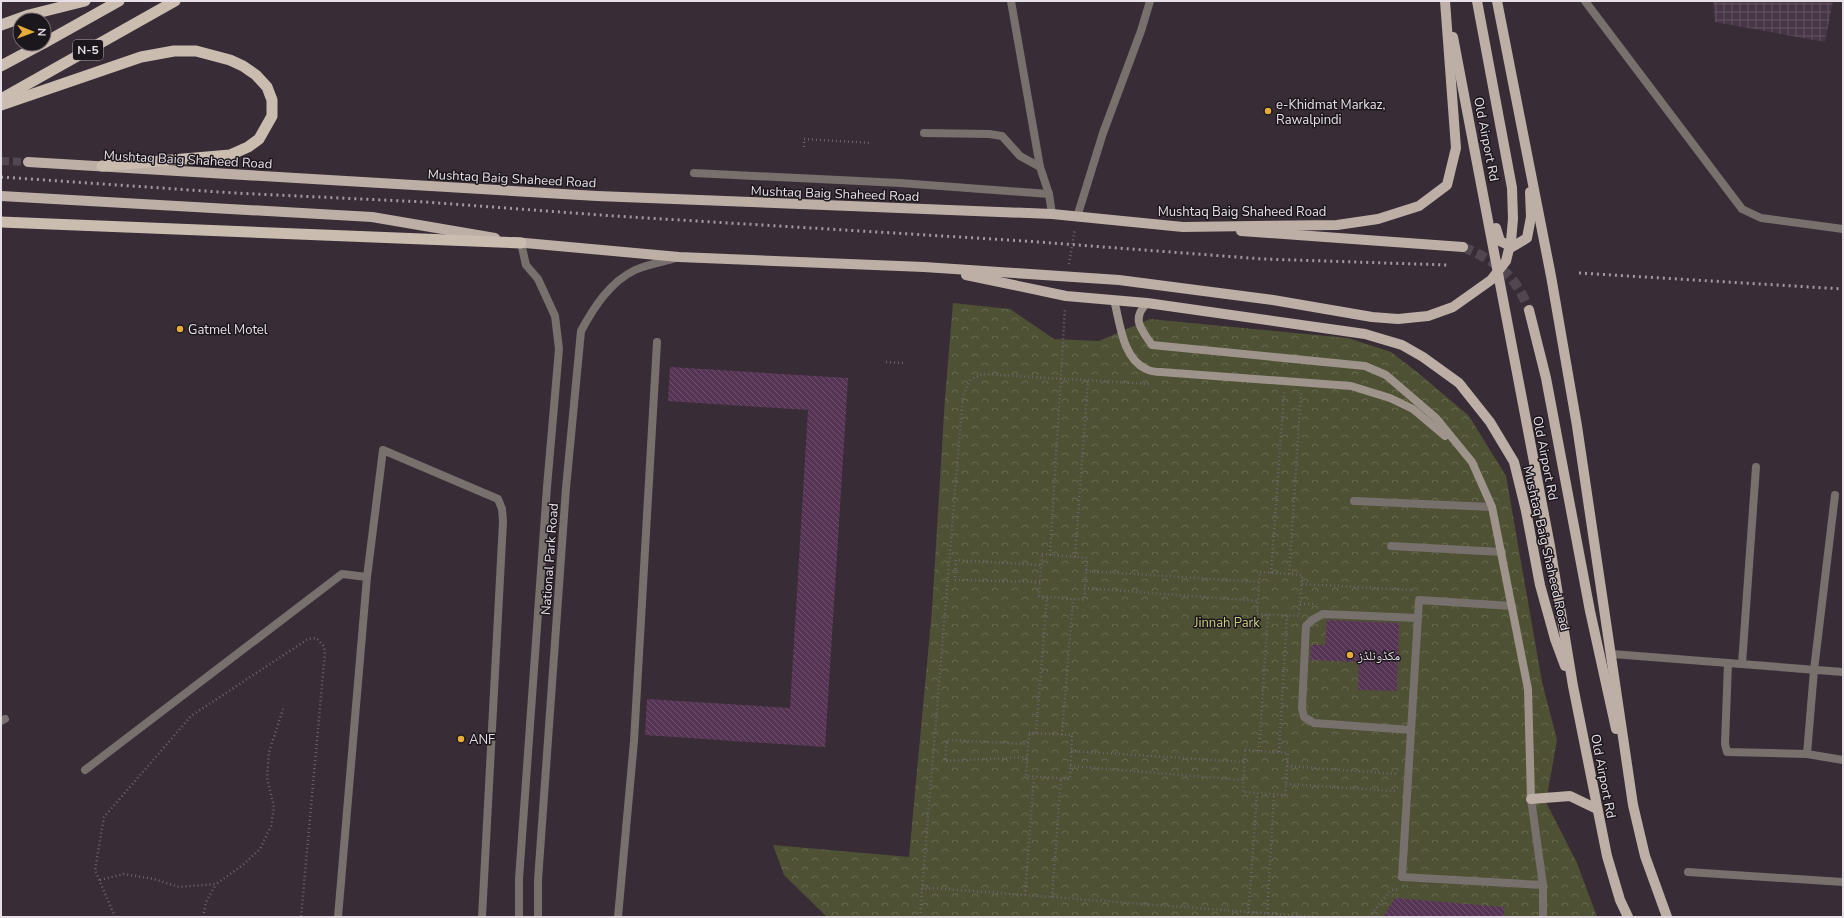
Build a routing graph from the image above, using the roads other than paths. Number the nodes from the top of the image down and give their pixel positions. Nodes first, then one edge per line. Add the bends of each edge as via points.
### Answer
1 (85, 1) edge
2 (119, 1) edge
3 (176, 1) edge
4 (1011, 1) edge
5 (1150, 1) edge
6 (1446, 1) edge
7 (1477, 1) edge
8 (1497, 1) edge
9 (1585, 1) edge
10 (1, 26) edge
11 (52, 39) edge
12 (28, 52) edge
13 (1, 66) edge
14 (1, 99) edge
15 (1, 105) edge
16 (924, 133) dead end
17 (28, 162) tunnel mouth
18 (1529, 162) junction
19 (102, 166) junction
20 (1040, 168) junction
21 (694, 173) dead end
22 (1482, 180) junction
23 (1049, 194) junction
24 (1, 196) edge
25 (1052, 214) junction
26 (1077, 217) junction
27 (1, 222) edge
28 (1183, 227) junction
29 (1843, 229) edge
30 (521, 243) junction
31 (1463, 247) tunnel mouth
32 (679, 257) junction
33 (924, 267) junction
34 (1114, 300) junction
35 (1147, 303) junction
36 (1529, 310) tunnel mouth
37 (657, 342) dead end
38 (1472, 462) junction
39 (1756, 467) dead end
40 (1835, 495) dead end
41 (1354, 501) dead end
42 (1492, 507) junction
43 (1390, 546) dead end
44 (1502, 552) junction
45 (367, 577) junction
46 (1512, 606) junction
47 (1417, 618) junction
48 (1612, 654) junction
49 (1728, 663) junction
50 (1742, 664) junction
51 (1814, 670) junction
52 (1843, 672) edge
53 (1573, 686) junction
54 (1411, 730) junction
55 (1807, 754) junction
56 (1843, 760) edge
57 (85, 770) dead end
58 (1531, 799) junction
59 (1633, 804) junction
60 (1597, 809) junction
61 (1688, 872) dead end
62 (1843, 882) edge
63 (1543, 885) junction
64 (338, 917) edge
65 (482, 917) edge
66 (519, 917) edge
67 (538, 917) edge
68 (618, 917) edge
69 (1543, 917) edge
70 (1628, 917) edge
71 (1667, 917) edge

1 - 10 highway via 29,15
2 - 11 highway, N-5
3 - 14 highway, N-5
4 - 20 street
5 - 26 street via 1103,133
6 - 22 main road, Old Airport Rd
6 - 28 main road, Mushtaq Baig Shaheed Road via 1456,148 1447,185 1419,206 1378,219 1337,225
7 - 33 main road via 1512,188 1512,241 1506,261 1491,280 1452,307 1428,316 1398,319 1119,280
8 - 18 main road, Old Airport Rd
9 - 29 street via 1742,209 1761,218
12 - 13 highway, N-5
15 - 19 highway via 141,57 174,51 196,50 230,60 256,74 267,87 272,100 272,116 259,139 248,147 230,155
16 - 20 street via 1002,136 1020,156
17 - 19 main road, Mushtaq Baig Shaheed Road
18 - 22 main road via 1531,216 1527,238 1512,247 1500,241
18 - 48 main road, Old Airport Rd via 1577,426
19 - 25 main road, Mushtaq Baig Shaheed Road via 597,196
20 - 23 street
21 - 23 street via 900,183
22 - 53 main road, Old Airport Rd via 1550,546
23 - 25 street
24 - 30 main road via 372,217
25 - 26 main road, Mushtaq Baig Shaheed Road
26 - 28 main road, Mushtaq Baig Shaheed Road
27 - 30 highway
28 - 31 main road
30 - 32 main road
30 - 66 street, National Park Road via 526,264 538,279 555,316 559,349 547,487
32 - 33 main road
32 - 67 street, National Park Road via 635,270 615,283 593,309 582,331 566,488
33 - 34 main road, Mushtaq Baig Shaheed Road via 1066,296
34 - 35 main road, Mushtaq Baig Shaheed Road
34 - 38 main road via 1125,344 1131,356 1146,370 1350,386 1390,398 1412,409
35 - 38 main road via 1140,310 1138,318 1140,328 1152,345 1365,366 1386,375 1436,418
35 - 53 main road, Mushtaq Baig Shaheed Road via 1365,334 1402,345 1459,383 1490,422 1514,462 1540,585 1555,639
36 - 59 main road via 1546,378 1590,611
37 - 68 street via 634,741
38 - 42 main road
39 - 50 street
40 - 51 street
41 - 42 street
42 - 44 main road
43 - 44 street
44 - 46 main road
45 - 57 street via 342,574
45 - 64 street
45 - 65 street via 383,450 498,499 503,522
46 - 47 street via 1419,600
46 - 58 main road via 1528,689
47 - 54 street
47 - 54 street via 1323,614 1306,626 1302,708 1304,717 1314,723
48 - 49 street
48 - 59 main road, Old Airport Rd
49 - 50 street
49 - 55 street via 1725,744 1727,752
50 - 51 street
51 - 52 street
51 - 55 street
53 - 60 main road, Old Airport Rd
54 - 63 street via 1402,877
55 - 56 street
58 - 60 main road via 1570,796
58 - 63 street
59 - 71 main road, Old Airport Rd via 1645,856
60 - 70 main road, Old Airport Rd via 1607,856 1620,900
61 - 62 street
63 - 69 street

